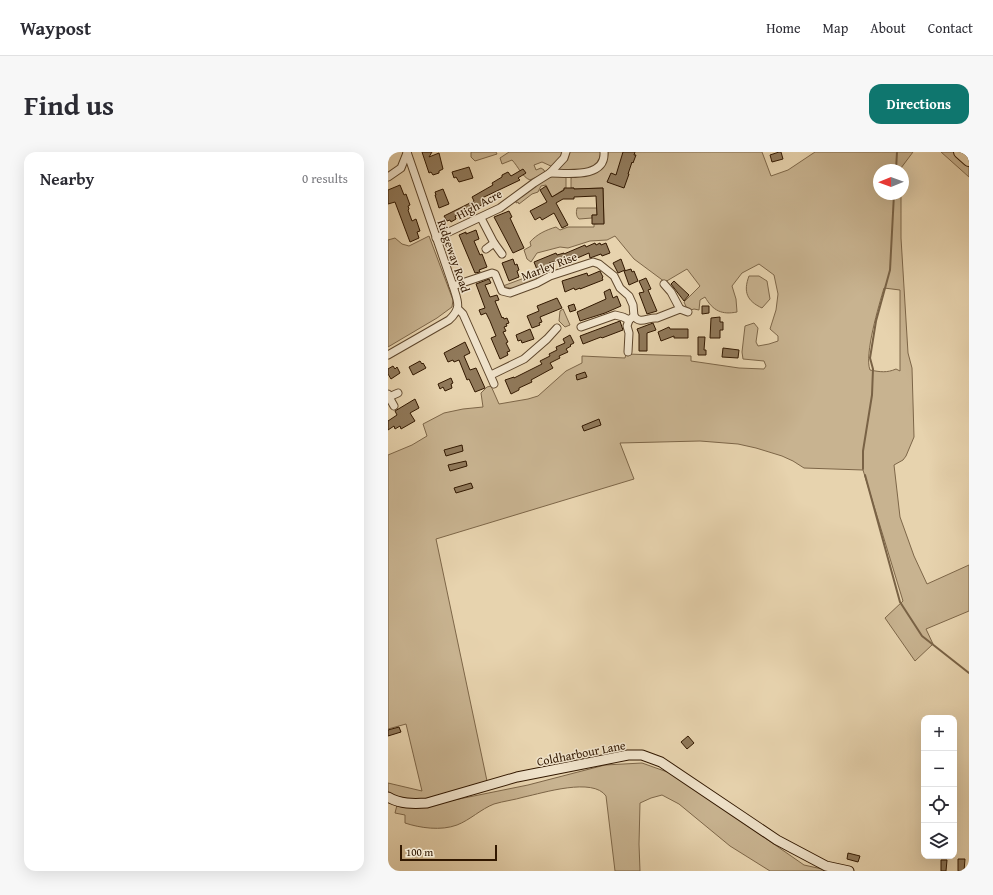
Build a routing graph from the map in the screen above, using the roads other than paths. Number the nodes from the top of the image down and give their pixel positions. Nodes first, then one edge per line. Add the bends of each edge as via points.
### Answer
1 (407, 152) edge
2 (566, 152) edge
3 (604, 152) edge
4 (960, 152) edge
5 (969, 160) edge
6 (401, 168) junction
7 (414, 171) junction
8 (550, 173) junction
9 (388, 177) edge
10 (481, 218) junction
11 (436, 238) junction
12 (494, 243) junction
13 (486, 249) dead end
14 (502, 254) dead end
15 (664, 284) dead end
16 (453, 286) junction
17 (458, 309) junction
18 (680, 309) junction
19 (688, 312) dead end
20 (632, 318) junction
21 (581, 327) dead end
22 (553, 329) dead end
23 (628, 352) dead end
24 (388, 355) edge
25 (491, 375) junction
26 (494, 384) dead end
27 (398, 393) dead end
28 (389, 396) edge
29 (394, 406) dead end
30 (388, 797) edge
31 (848, 871) edge

1 - 6 street
1 - 7 street, Ridgeway Road
2 - 8 street, High Acre via 564,158
3 - 8 street via 602,163 594,170 582,173
4 - 5 highway
6 - 7 street
6 - 9 street
7 - 11 street, Ridgeway Road
8 - 10 street, High Acre via 500,208
10 - 11 street, High Acre
10 - 12 street
11 - 16 street, Ridgeway Road
12 - 13 street
12 - 14 street
15 - 18 street via 672,292
16 - 17 street, Ridgeway Road via 459,304
16 - 20 street, Marley Rise via 492,273 495,274 502,291 510,293 593,262 614,276 620,288 630,296 633,305
17 - 24 street, Ridgeway Road via 449,320
17 - 25 street via 463,314
18 - 19 street
18 - 20 street via 642,321
20 - 21 street via 615,316
20 - 23 street, Marley Rise via 627,326
22 - 25 street via 534,352
25 - 26 street
27 - 28 street
28 - 29 street
30 - 31 street, Coldharbour Lane via 404,803 427,803 517,777 628,755 642,755 661,762 777,840 826,866

